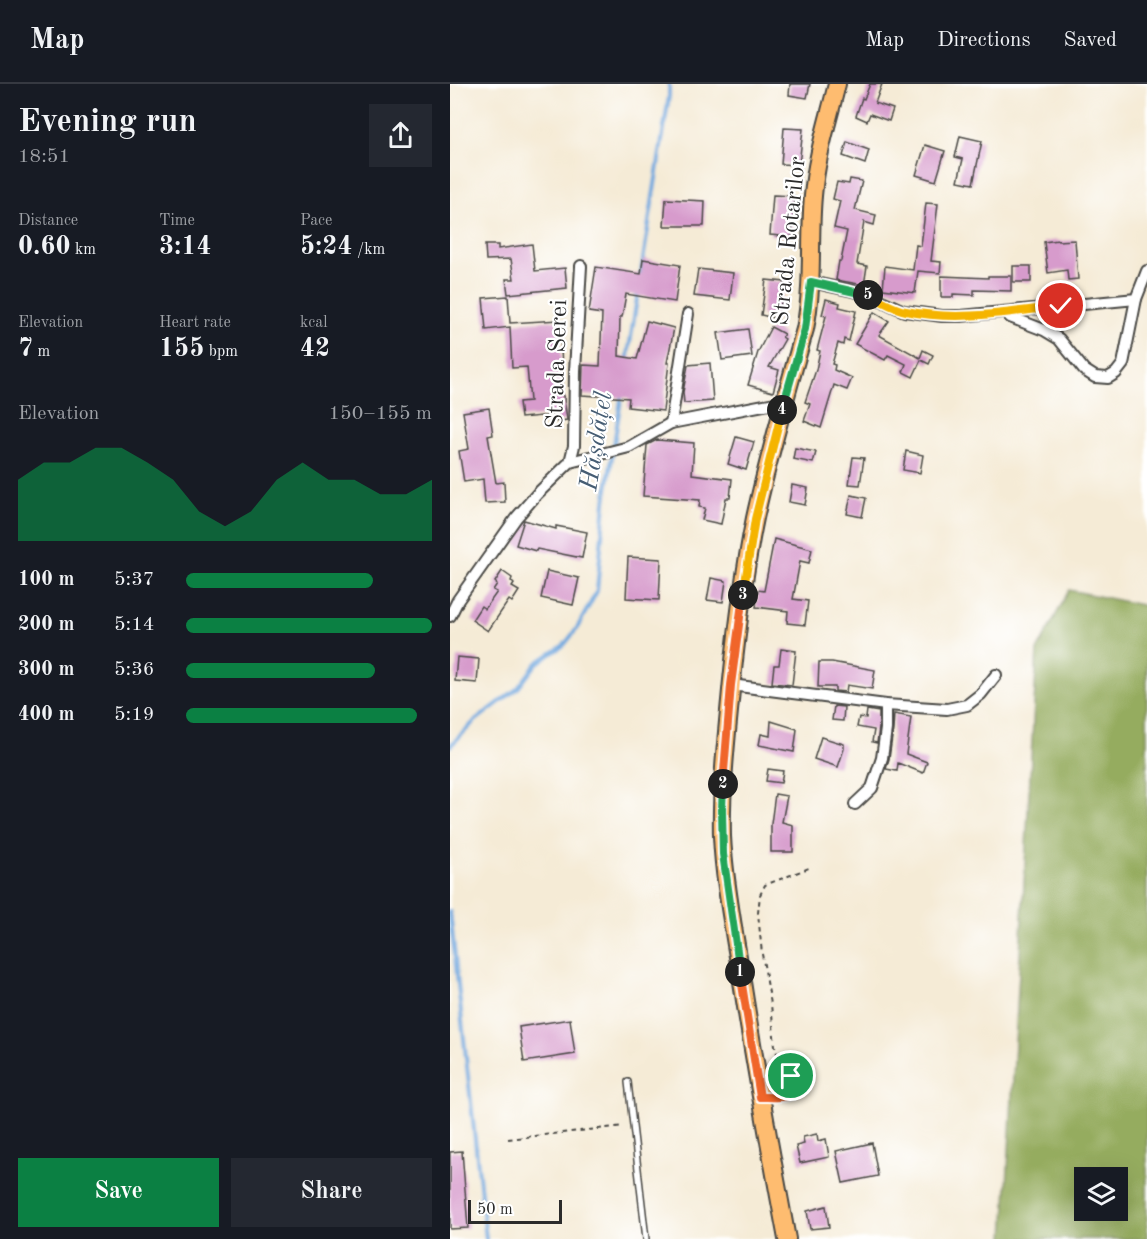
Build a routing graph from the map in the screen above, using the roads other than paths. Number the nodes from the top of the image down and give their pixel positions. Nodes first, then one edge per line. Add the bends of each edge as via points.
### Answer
1 (837, 84) edge
2 (581, 266) dead end
3 (1147, 271) edge
4 (811, 282) junction
5 (1136, 299) junction
6 (1007, 312) junction
7 (688, 314) dead end
8 (785, 401) junction
9 (671, 423) junction
10 (570, 462) junction
11 (454, 601) edge
12 (450, 616) edge
13 (996, 675) dead end
14 (731, 685) junction
15 (886, 705) junction
16 (855, 804) dead end
17 (628, 1082) dead end
18 (646, 1239) edge
19 (787, 1239) edge

1 - 4 main road, Strada Rotarilor via 815,179
2 - 10 street, Strada Serei via 574,446
3 - 5 street
4 - 6 street via 867,294 904,311 942,316
4 - 8 main road, Strada Rotarilor via 805,329
5 - 6 street
5 - 6 street via 1123,364 1108,378 1095,377 1084,370 1059,339 1010,317
7 - 9 street
8 - 9 street, Strada Serei
8 - 14 main road, Strada Rotarilor via 755,519
9 - 10 street, Strada Serei via 629,447
10 - 11 street, Strada Serei via 516,518
11 - 12 street, Strada Serei
13 - 15 street via 967,705 947,709
14 - 15 street
14 - 19 main road, Strada Rotarilor via 722,810 723,854 760,1097
15 - 16 street via 882,758 872,788
17 - 18 lane

